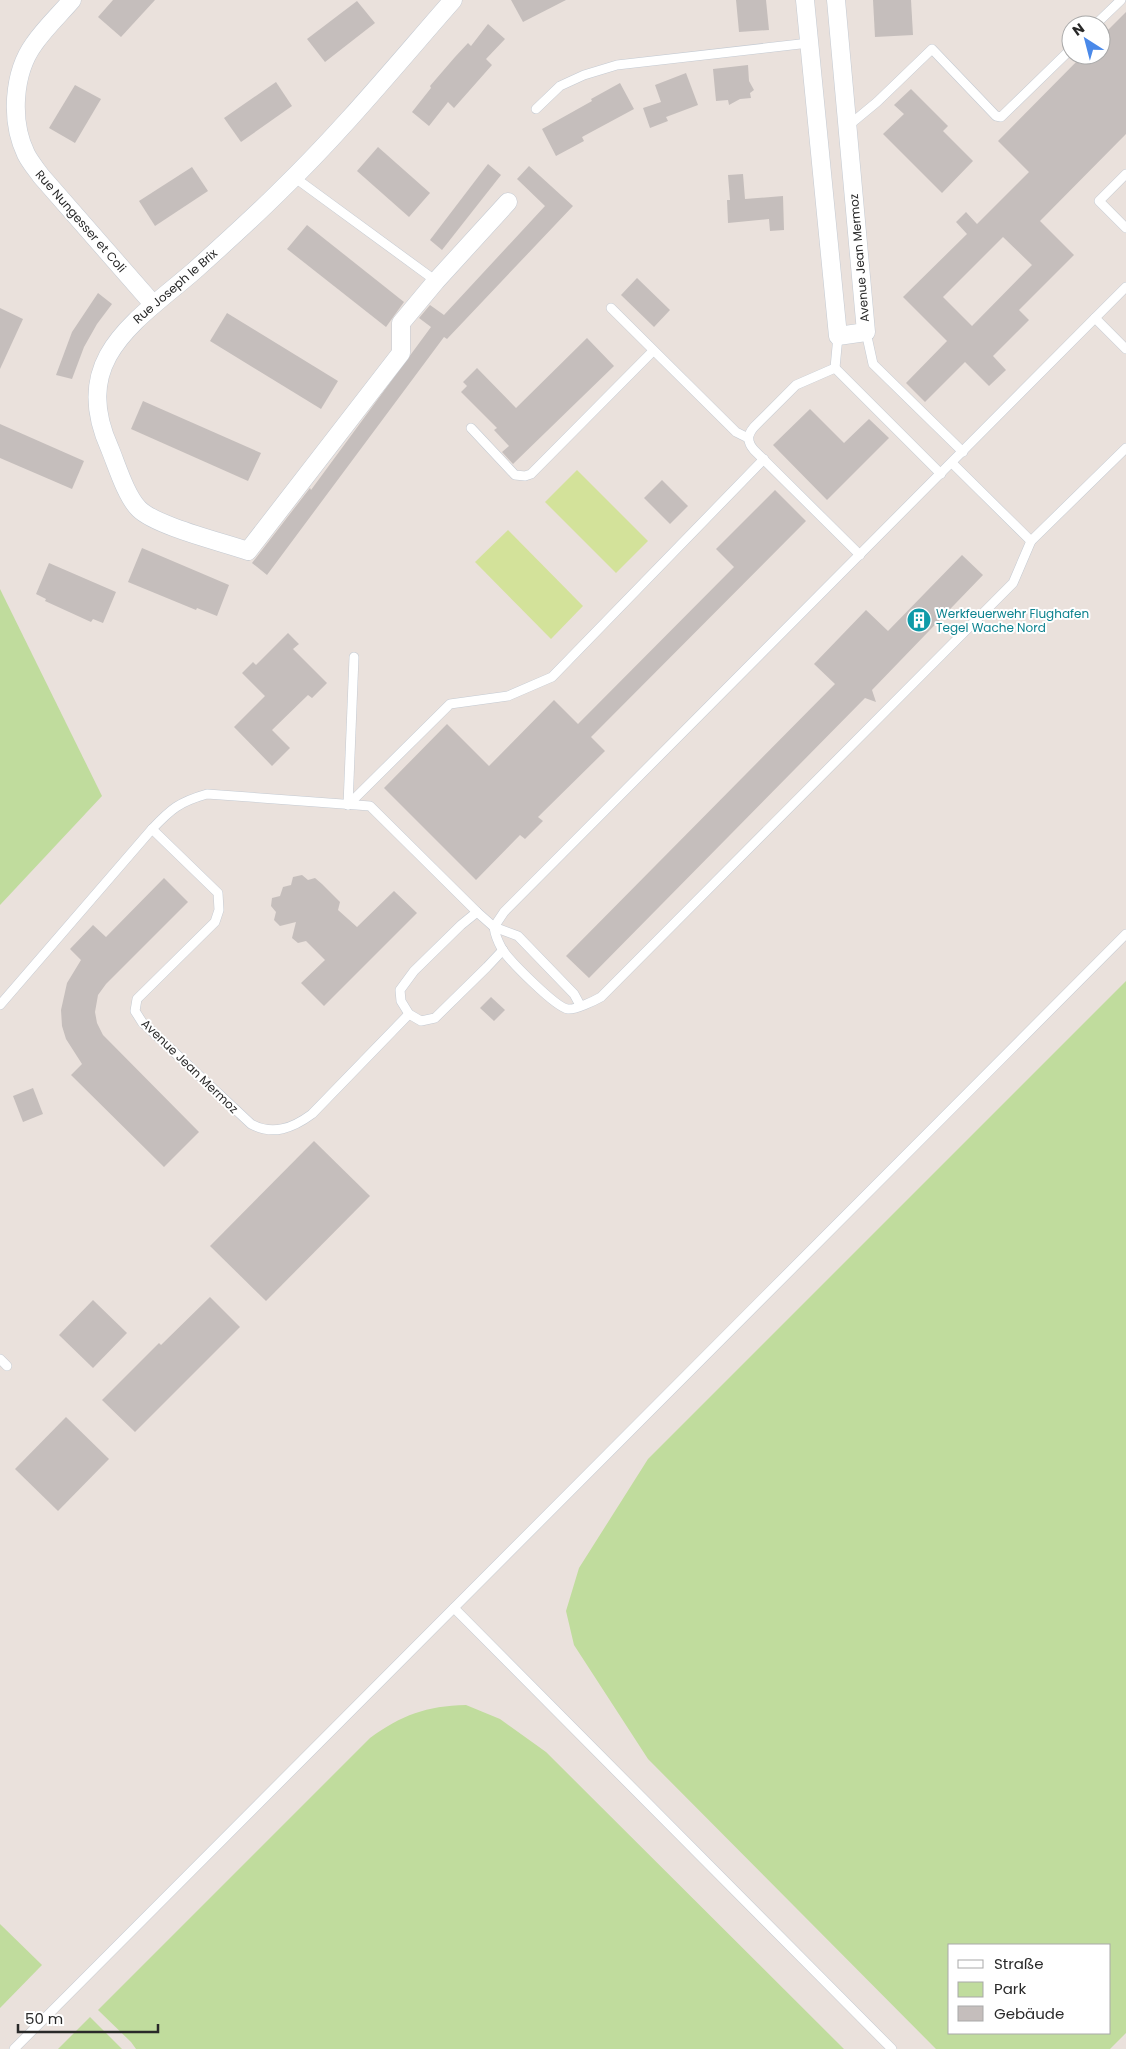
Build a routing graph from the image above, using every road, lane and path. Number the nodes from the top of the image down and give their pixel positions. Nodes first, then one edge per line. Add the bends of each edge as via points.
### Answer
1 (72, 0) edge
2 (453, 0) edge
3 (805, 0) edge
4 (836, 0) edge
5 (1121, 0) edge
6 (1105, 15) edge
7 (809, 43) junction
8 (1061, 59) edge
9 (536, 109) dead end
10 (848, 126) junction
11 (1126, 174) edge
12 (294, 177) junction
13 (508, 202) dead end
14 (1126, 228) edge
15 (436, 281) junction
16 (1126, 287) edge
17 (153, 304) junction
18 (611, 308) dead end
19 (1095, 318) junction
20 (866, 332) junction
21 (838, 336) junction
22 (1126, 349) edge
23 (653, 351) junction
24 (835, 368) junction
25 (470, 428) dead end
26 (748, 438) junction
27 (1126, 448) edge
28 (963, 452) junction
29 (764, 460) junction
30 (952, 463) junction
31 (941, 474) junction
32 (1031, 541) junction
33 (860, 554) junction
34 (354, 657) dead end
35 (348, 805) junction
36 (152, 829) junction
37 (477, 912) junction
38 (494, 927) junction
39 (1126, 934) edge
40 (503, 950) junction
41 (0, 1005) edge
42 (580, 1005) junction
43 (410, 1014) junction
44 (0, 1359) edge
45 (7, 1366) dead end
46 (454, 1608) junction
47 (14, 2049) edge
48 (892, 2049) edge

1 - 17 street, Rue Nungesser et Coli via 34,44 24,63 16,104 18,129 26,154 41,176
2 - 12 street, Rue Joseph le Brix via 363,104
3 - 7 street
4 - 10 street, Avenue Jean Mermoz
5 - 6 lane
7 - 9 lane via 617,65 560,86
7 - 21 street
8 - 10 lane via 1001,117 996,116 932,49
10 - 20 street, Avenue Jean Mermoz
11 - 14 lane via 1099,201
12 - 15 lane
12 - 17 street, Rue Joseph le Brix via 238,231
13 - 15 street, Rue Joseph le Brix
15 - 17 street, Rue Joseph le Brix via 401,324 401,353 248,551 151,519 138,508 104,436 98,414 97,388 103,366 131,324
16 - 19 lane
18 - 23 lane
19 - 22 lane
19 - 28 lane
20 - 21 street, Avenue Jean Mermoz
20 - 28 lane via 872,364
21 - 24 lane
23 - 25 lane via 531,474 515,475
23 - 26 lane via 736,432
24 - 26 lane via 796,385 754,427
24 - 31 lane
26 - 29 lane
27 - 32 lane
28 - 30 lane
29 - 33 lane
29 - 35 lane via 552,677 508,696 450,704
30 - 31 lane
30 - 32 lane
31 - 33 lane
32 - 42 lane via 1013,583 600,997
33 - 38 lane via 504,912
34 - 35 lane
35 - 36 lane via 207,794 185,800
35 - 37 lane via 370,806
36 - 41 lane
36 - 43 lane, Avenue Jean Mermoz via 218,893 219,910 215,922 137,1000 135,1011 142,1022 251,1124 262,1130 279,1130 298,1124 312,1114
37 - 38 lane
37 - 43 lane via 414,971 400,990 401,1000
38 - 40 lane
38 - 42 lane via 518,936 574,994
39 - 46 lane
40 - 42 lane via 555,1003 568,1009
40 - 43 lane via 435,1018 421,1021
44 - 45 lane
46 - 47 lane
46 - 48 lane

